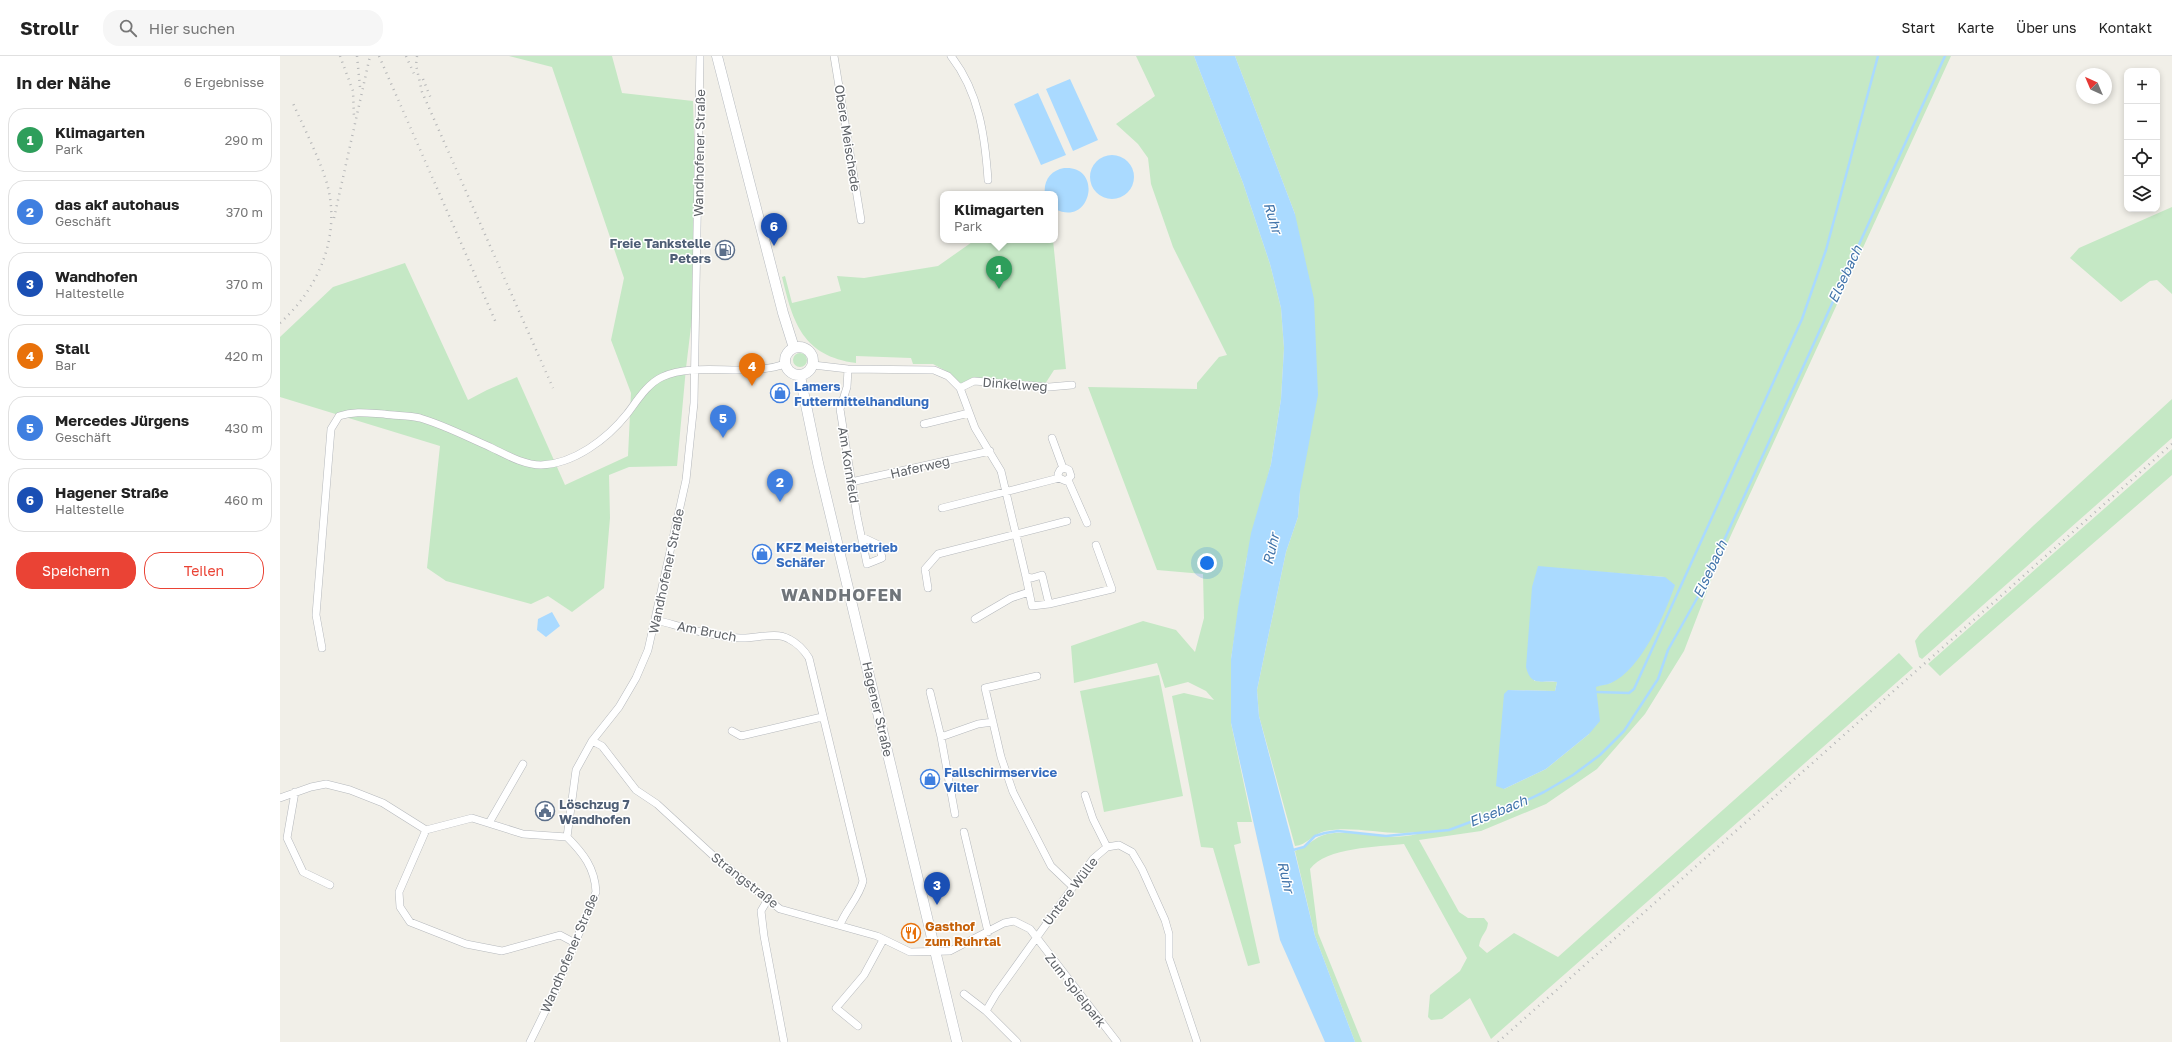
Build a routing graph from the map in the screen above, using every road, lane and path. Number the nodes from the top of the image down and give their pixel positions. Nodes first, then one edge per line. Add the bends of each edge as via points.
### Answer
1 (700, 56) edge
2 (717, 56) edge
3 (834, 56) edge
4 (951, 56) edge
5 (988, 180) dead end
6 (861, 220) dead end
7 (794, 348) junction
8 (785, 364) junction
9 (813, 364) junction
10 (848, 369) junction
11 (695, 370) junction
12 (800, 376) junction
13 (1072, 385) dead end
14 (960, 388) junction
15 (969, 413) junction
16 (924, 424) dead end
17 (1052, 438) dead end
18 (990, 451) junction
19 (1063, 468) junction
20 (1059, 478) junction
21 (1068, 480) junction
22 (851, 482) junction
23 (1007, 491) junction
24 (942, 508) dead end
25 (1067, 521) dead end
26 (1087, 523) dead end
27 (1016, 533) junction
28 (862, 537) dead end
29 (1096, 545) dead end
30 (1026, 577) junction
31 (928, 588) dead end
32 (1029, 592) junction
33 (1049, 604) junction
34 (974, 619) dead end
35 (656, 620) junction
36 (322, 648) dead end
37 (1037, 676) dead end
38 (930, 692) dead end
39 (822, 717) junction
40 (993, 722) junction
41 (732, 731) dead end
42 (940, 737) junction
43 (592, 741) junction
44 (523, 764) dead end
45 (294, 792) junction
46 (1085, 795) dead end
47 (280, 798) edge
48 (955, 814) dead end
49 (489, 823) junction
50 (426, 830) junction
51 (964, 832) dead end
52 (567, 837) junction
53 (1107, 847) junction
54 (330, 885) dead end
55 (1072, 886) junction
56 (768, 899) junction
57 (840, 925) junction
58 (988, 932) junction
59 (1036, 937) junction
60 (883, 940) junction
61 (575, 943) junction
62 (935, 952) junction
63 (964, 994) dead end
64 (986, 1011) junction
65 (858, 1026) dead end
66 (530, 1042) edge
67 (784, 1042) edge
68 (957, 1042) edge
69 (1017, 1042) edge
70 (1117, 1042) edge
71 (1197, 1042) edge

1 - 11 street, Wandhofener Straße
2 - 7 main road
3 - 6 street, Obere Meischede
4 - 5 street via 967,79 981,120
7 - 8 main road via 787,352
7 - 9 main road via 806,349 813,358
8 - 11 street via 749,371
8 - 12 main road via 789,372
9 - 10 street
9 - 12 main road via 808,372
10 - 14 street via 934,370 948,376
10 - 22 street, Am Kornfeld via 847,387 840,409
11 - 35 street, Wandhofener Straße via 686,480
11 - 36 street via 677,372 650,384 624,418 605,436 580,454 561,462 540,465 520,460 439,424 418,418 353,411 339,416 331,429 316,615
12 - 62 main road, Hagener Straße via 818,463
13 - 14 street, Dinkelweg via 1048,387 974,381
14 - 15 street
15 - 16 street
15 - 18 street via 974,428
17 - 19 street
18 - 22 street, Haferweg
18 - 23 street via 1001,471
19 - 20 street via 1058,473
19 - 21 street via 1070,472
20 - 21 street via 1063,481
20 - 23 street
21 - 26 street
22 - 28 street, Am Kornfeld
23 - 24 street
23 - 27 street
25 - 27 street
27 - 30 street
27 - 31 street via 938,554 925,569
29 - 33 street via 1112,589
30 - 32 street
30 - 33 street via 1042,575
32 - 33 street via 1032,606
32 - 34 street via 1011,598
35 - 39 street, Am Bruch via 740,638 778,635 789,638 809,658
35 - 43 street, Wandhofener Straße via 648,650 636,678 619,707
37 - 40 street via 985,688
38 - 42 street
39 - 41 street via 741,736
39 - 57 street, Am Bruch via 863,881 860,894 845,913
40 - 42 street via 978,724
40 - 55 street via 1013,792 1051,866
42 - 48 street
43 - 52 street, Wandhofener Straße via 576,770
43 - 56 street, Strangstraße via 602,746 636,790 657,804 719,862
44 - 49 street
45 - 47 street
45 - 50 street via 326,784 350,790 383,803
45 - 54 street via 287,838 303,872
46 - 53 street, Untere Wülle
49 - 50 street via 472,818
49 - 52 street via 523,834
50 - 61 street via 399,892 400,907 410,922 466,944 502,951 560,935
51 - 58 street
52 - 61 street, Wandhofener Straße via 591,868 596,892
53 - 55 street, Untere Wülle via 1093,859
53 - 71 street, Untere Wülle via 1119,845 1132,852 1146,876 1170,934 1169,958
55 - 59 street, Untere Wülle
56 - 57 street, Strangstraße via 780,908
56 - 67 street via 761,911
57 - 60 street, Strangstraße
58 - 59 street, Untere Wülle via 1004,923 1014,921 1030,929
58 - 62 street, Untere Wülle via 950,951
59 - 64 street, Untere Wülle
59 - 70 street, Zum Spielpark
60 - 62 street, Strangstraße via 910,952
60 - 65 street via 864,975 836,1008
61 - 66 street, Wandhofener Straße
62 - 68 main road, Hagener Straße
63 - 64 street
64 - 69 street

